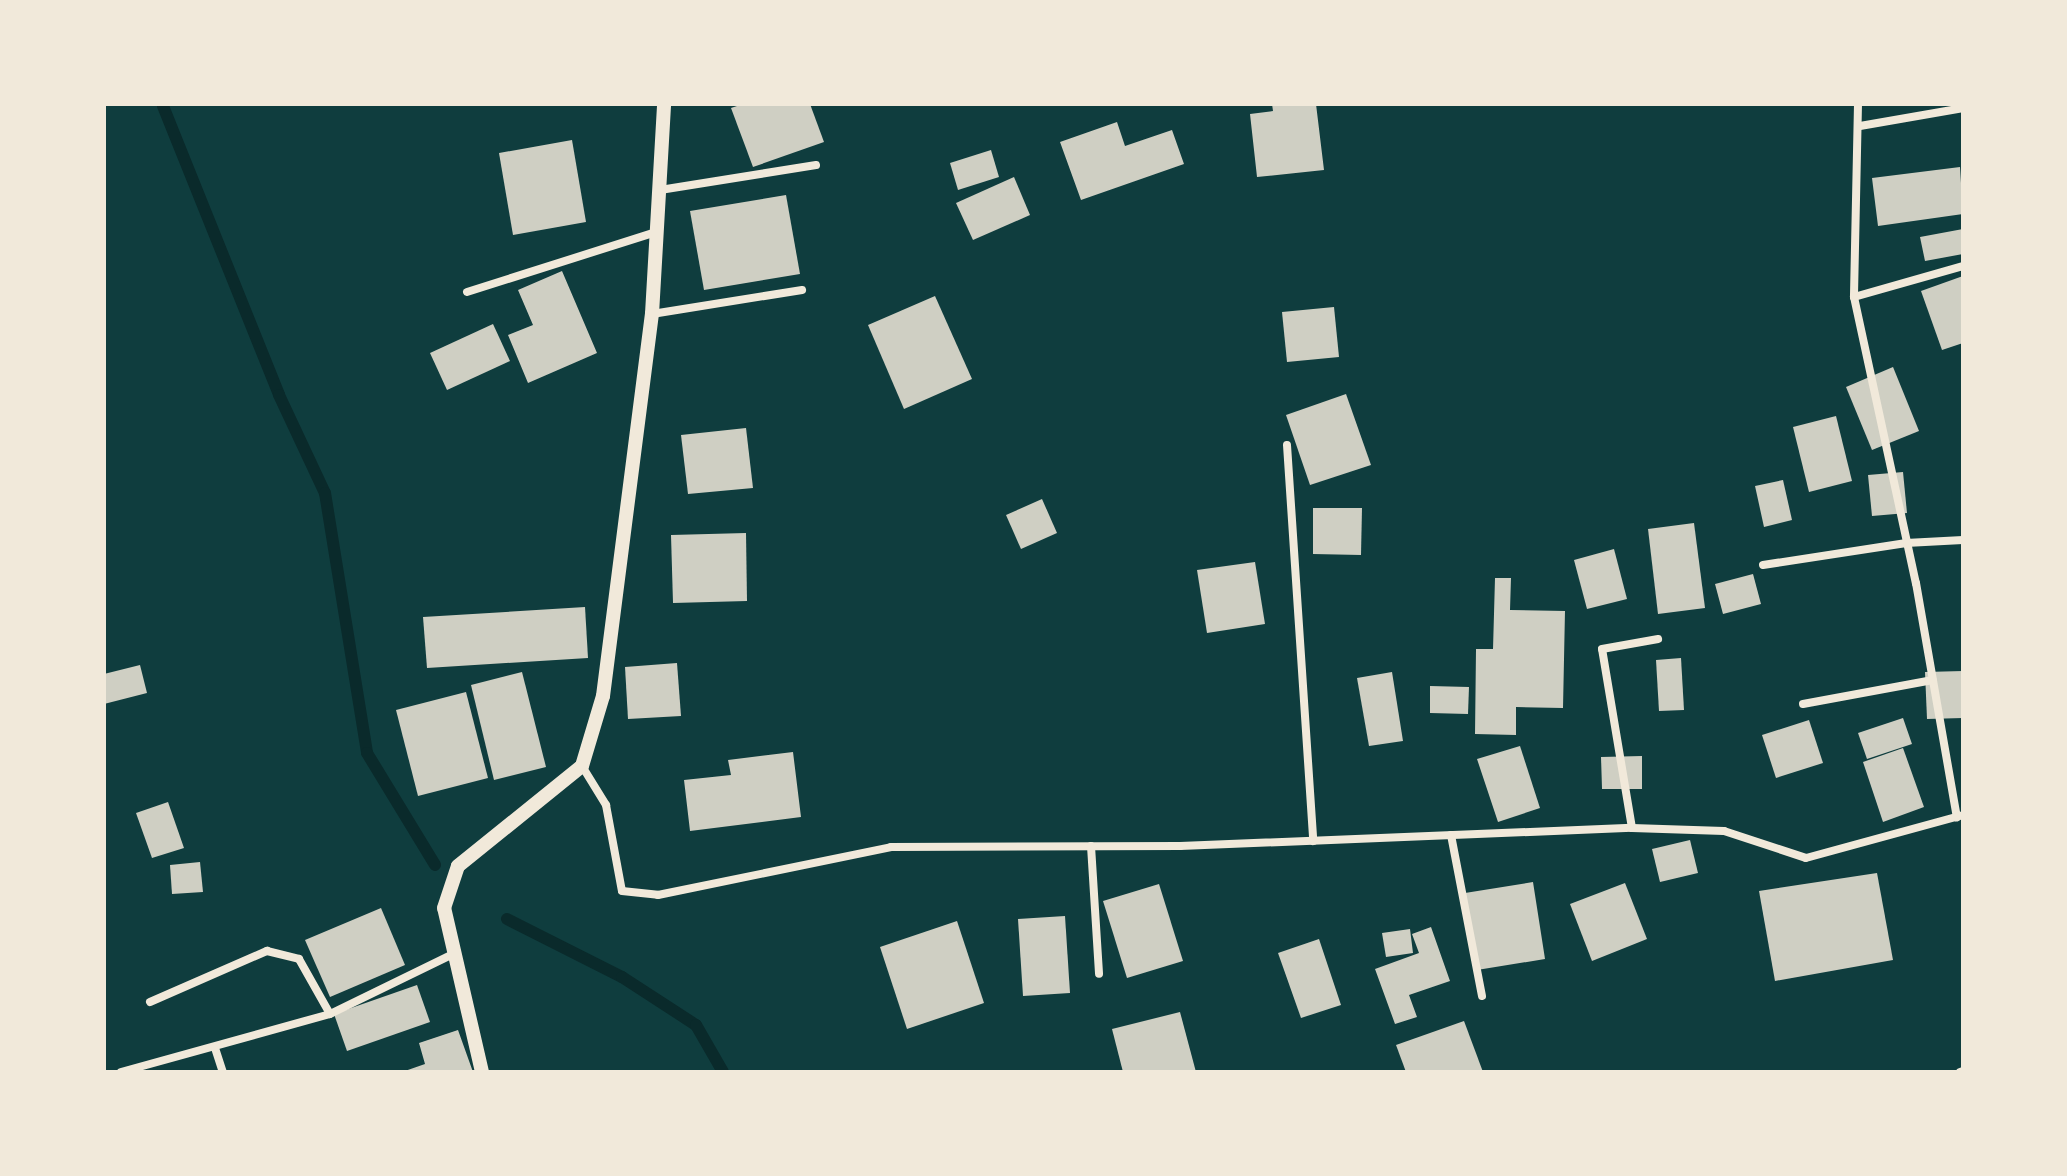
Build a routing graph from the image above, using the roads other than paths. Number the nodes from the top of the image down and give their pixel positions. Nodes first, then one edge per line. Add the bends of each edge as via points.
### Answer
1 (664, 104) edge
2 (1858, 104) edge
3 (1963, 108) edge
4 (1860, 126) junction
5 (816, 165) dead end
6 (660, 190) junction
7 (657, 232) junction
8 (1963, 266) edge
9 (802, 290) dead end
10 (467, 292) dead end
11 (1854, 297) junction
12 (652, 314) junction
13 (1287, 445) dead end
14 (1963, 540) edge
15 (1906, 543) junction
16 (1763, 565) dead end
17 (1658, 639) dead end
18 (1933, 680) junction
19 (1803, 704) dead end
20 (582, 766) junction
21 (1960, 816) edge
22 (1632, 828) junction
23 (1451, 835) junction
24 (1313, 841) junction
25 (1091, 846) junction
26 (456, 953) junction
27 (1099, 974) dead end
28 (1482, 996) dead end
29 (150, 1002) dead end
30 (330, 1014) junction
31 (215, 1048) junction
32 (121, 1072) edge
33 (223, 1072) edge
34 (482, 1072) edge

1 - 6 street
2 - 4 street
3 - 4 street
4 - 11 street
5 - 6 street
6 - 7 street
7 - 10 street
7 - 12 street
8 - 11 street
9 - 12 street
11 - 15 street
12 - 20 street via 603,696
13 - 24 street
14 - 15 street
15 - 16 street
15 - 18 street
17 - 22 street via 1602,649
18 - 19 street
18 - 21 street
20 - 25 street via 606,805 622,891 658,895 891,847
20 - 26 street via 458,866 444,908
21 - 22 street via 1806,858 1724,831
22 - 23 street
23 - 24 street
23 - 28 street
24 - 25 street
25 - 27 street
26 - 30 street
26 - 34 street
29 - 30 street via 267,951 299,959
30 - 31 street
31 - 32 street
31 - 33 street

